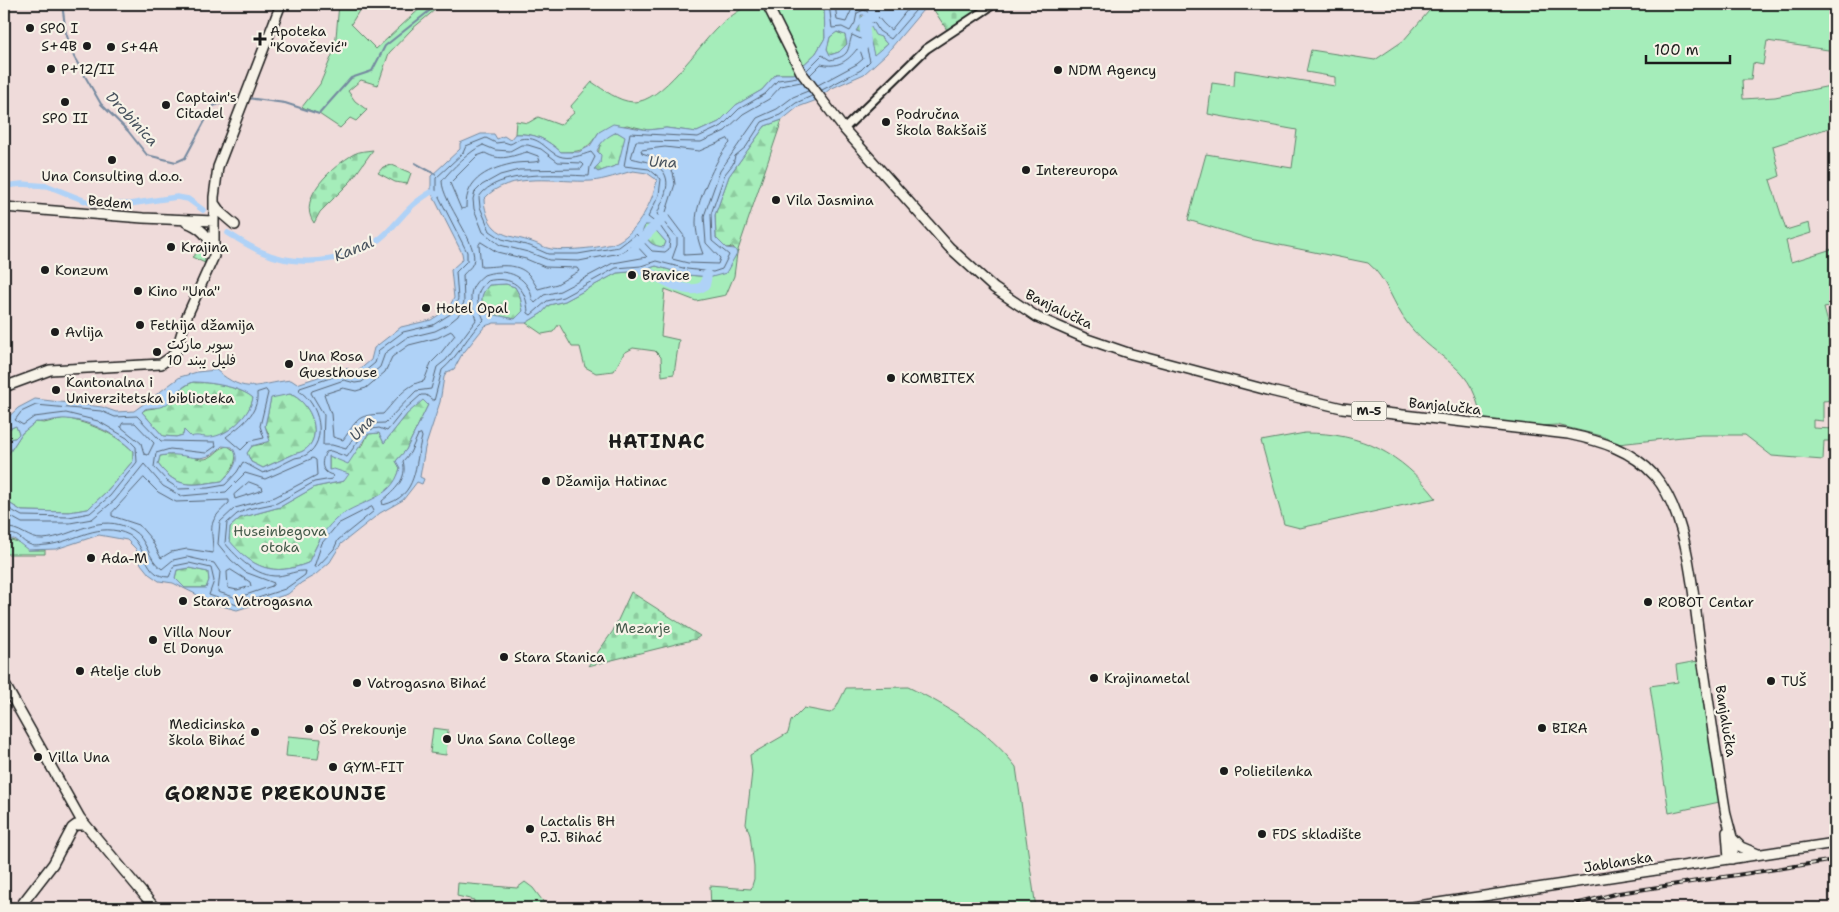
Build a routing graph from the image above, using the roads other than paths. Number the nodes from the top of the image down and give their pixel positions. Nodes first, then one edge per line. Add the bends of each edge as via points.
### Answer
1 (281, 4) edge
2 (767, 4) edge
3 (994, 4) edge
4 (844, 129) junction
5 (214, 203) junction
6 (4, 207) edge
7 (181, 220) junction
8 (194, 221) junction
9 (214, 221) junction
10 (235, 225) dead end
11 (212, 260) junction
12 (4, 387) edge
13 (4, 683) edge
14 (70, 802) junction
15 (1726, 814) junction
16 (85, 825) junction
17 (72, 828) junction
18 (1733, 839) junction
19 (1835, 843) edge
20 (1761, 854) junction
21 (1731, 859) junction
22 (19, 908) edge
23 (155, 908) edge
24 (1405, 908) edge

1 - 5 main road via 218,167
2 - 4 main road, Banjalučka / M-5 via 808,84
3 - 4 street via 913,59
4 - 15 main road, Banjalučka / M-5 via 933,230 973,270 1020,307 1062,329 1128,353 1342,408 1568,434 1595,439 1630,454 1655,477 1679,526 1691,580
5 - 8 main road via 207,214
5 - 9 main road
5 - 10 main road
6 - 7 main road, Bedem
7 - 8 main road, Bedem
7 - 11 main road via 205,234 211,245
8 - 9 main road, Bedem
9 - 11 main road
11 - 12 main road via 171,358 160,364 50,370
13 - 14 main road
14 - 16 main road
14 - 17 main road
15 - 18 main road, M-5
15 - 21 main road, M-5
16 - 17 main road
16 - 23 main road
17 - 22 main road via 53,864
18 - 20 main road via 1741,847
18 - 21 main road, M-5
19 - 20 main road, Jablanska
20 - 21 main road, Jablanska
21 - 24 main road, Jablanska

